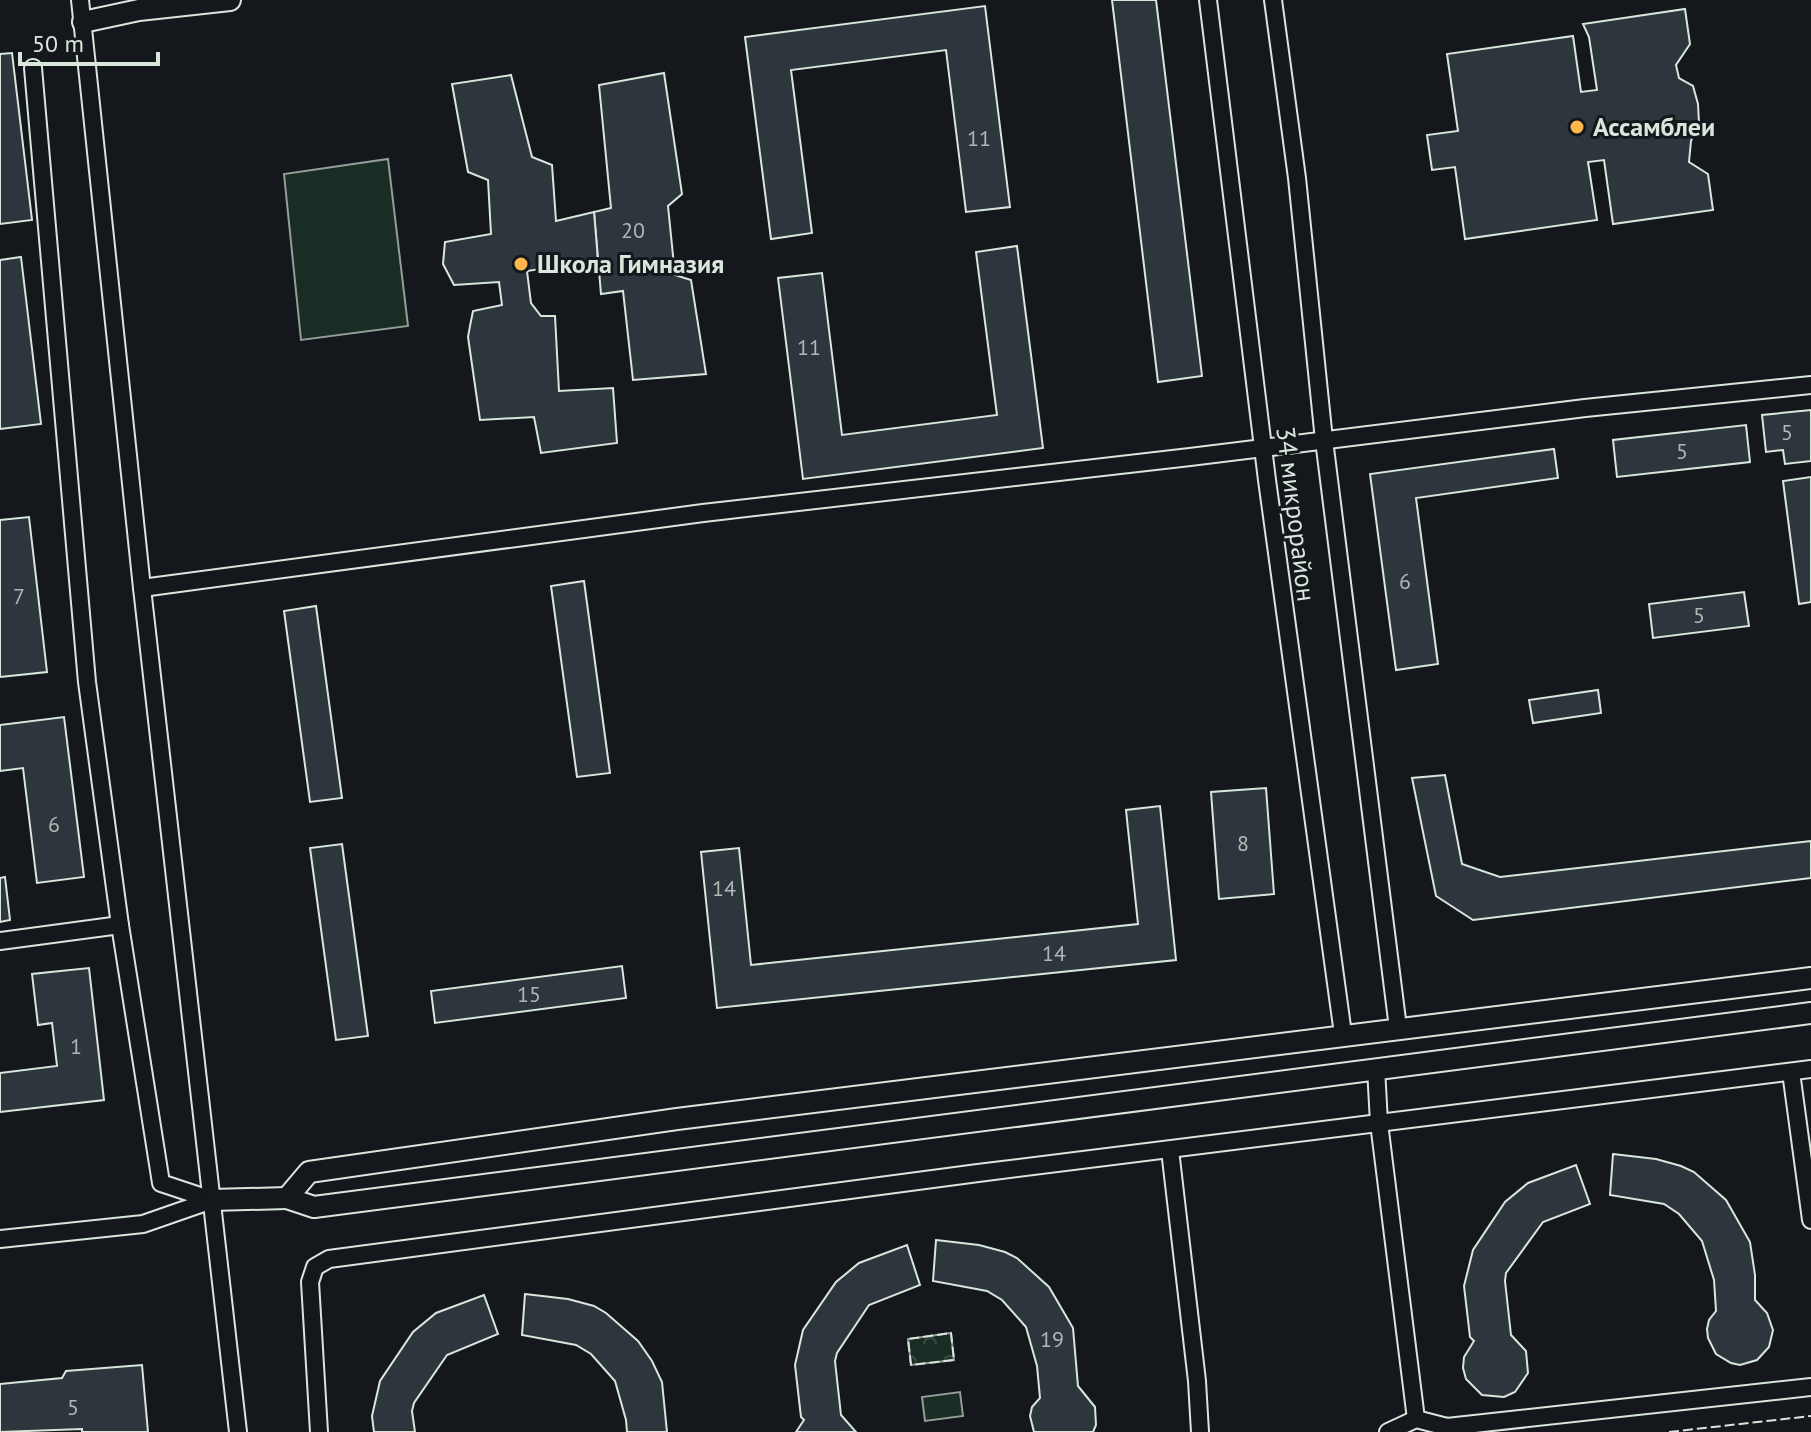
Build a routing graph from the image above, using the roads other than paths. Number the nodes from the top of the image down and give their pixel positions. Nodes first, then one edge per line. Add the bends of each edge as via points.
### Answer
1 (80, 0) edge
2 (230, 0) edge
3 (1208, 0) edge
4 (1273, 0) edge
5 (83, 22) junction
6 (33, 68) dead end
7 (1811, 385) edge
8 (1324, 440) junction
9 (1263, 447) junction
10 (142, 588) junction
11 (120, 925) junction
12 (0, 941) edge
13 (1811, 978) edge
14 (1811, 1013) edge
15 (1398, 1028) junction
16 (1343, 1034) junction
17 (1376, 1068) junction
18 (1811, 1069) edge
19 (1791, 1072) junction
20 (1379, 1123) junction
21 (1170, 1150) junction
22 (287, 1198) junction
23 (212, 1200) junction
24 (1811, 1220) edge
25 (0, 1239) edge
26 (1811, 1387) edge
27 (1416, 1419) junction
28 (1448, 1429) edge
29 (238, 1432) edge
30 (319, 1432) edge
31 (1200, 1432) edge
32 (1388, 1432) edge

1 - 5 street
2 - 5 street
3 - 9 street, 34 микрорайон
4 - 8 street
5 - 10 street
6 - 11 street via 87,682
7 - 8 street
8 - 9 street
8 - 15 street
9 - 10 street via 703,513
9 - 16 street, 34 микрорайон
10 - 23 street
11 - 12 street
11 - 23 street via 161,1183
13 - 15 street
14 - 17 street
15 - 16 street
16 - 22 street via 309,1172
17 - 20 street
17 - 22 street via 314,1207
18 - 19 street
19 - 20 street
19 - 24 street
20 - 21 street
20 - 27 street
21 - 30 street via 329,1259 315,1267 310,1282
21 - 31 street
22 - 23 street
23 - 25 street via 143,1224
23 - 29 street
26 - 28 street
27 - 28 street
27 - 32 street

